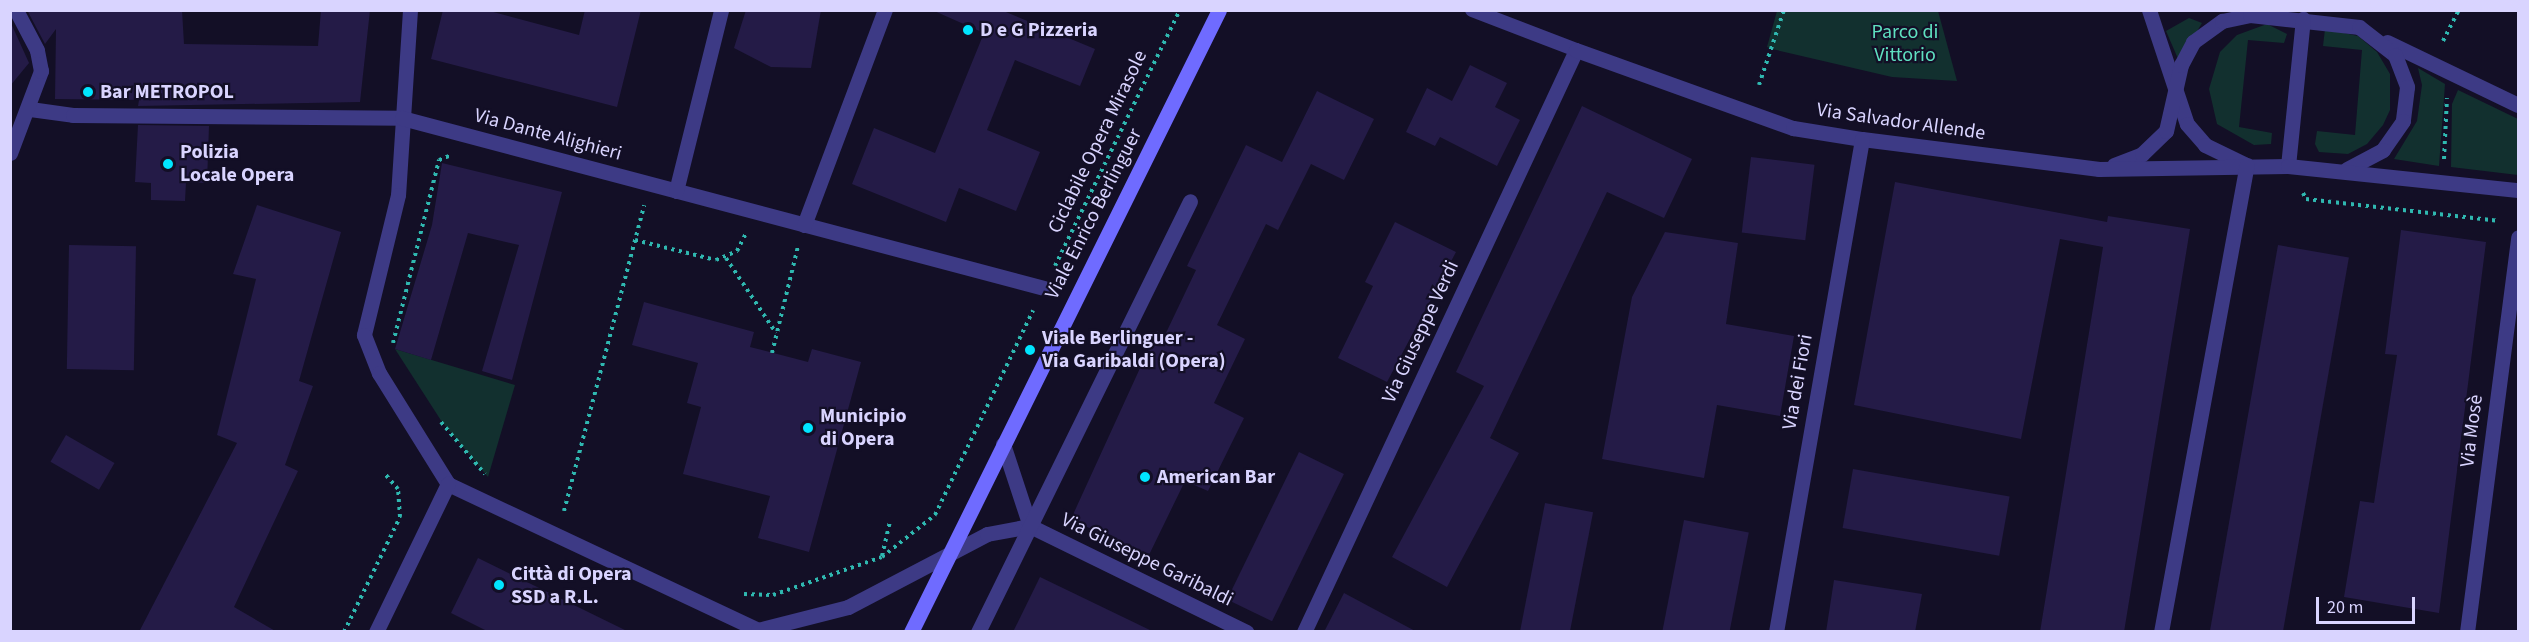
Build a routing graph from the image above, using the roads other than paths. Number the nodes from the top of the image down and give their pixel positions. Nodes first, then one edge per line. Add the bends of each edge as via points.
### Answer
1 (16, 10) edge
2 (410, 10) edge
3 (721, 10) edge
4 (885, 10) edge
5 (1219, 10) edge
6 (1472, 10) edge
7 (2149, 10) edge
8 (2225, 10) edge
9 (2250, 15) junction
10 (2303, 20) junction
11 (2378, 38) junction
12 (1576, 50) junction
13 (2177, 87) junction
14 (2518, 105) edge
15 (30, 109) junction
16 (402, 118) junction
17 (1862, 139) junction
18 (10, 153) edge
19 (2247, 165) junction
20 (2288, 165) junction
21 (2099, 169) junction
22 (2344, 170) junction
23 (2518, 190) edge
24 (676, 191) junction
25 (1190, 201) dead end
26 (804, 225) junction
27 (2518, 237) edge
28 (1044, 288) road end
29 (1003, 444) junction
30 (448, 484) junction
31 (1030, 526) junction
32 (948, 556) junction
33 (758, 631) edge
34 (376, 632) edge
35 (911, 632) edge
36 (978, 632) edge
37 (1246, 632) edge
38 (1304, 632) edge
39 (1776, 632) edge
40 (2161, 632) edge
41 (2467, 632) edge

1 - 15 street via 40,60
2 - 16 street
3 - 24 street
4 - 26 street
5 - 29 street, Viale Enrico Berlinguer
6 - 12 lane, Via Salvador Allende
7 - 13 street
8 - 9 street
9 - 10 street
9 - 13 street via 2222,21 2199,36 2181,65
10 - 11 street via 2359,27
10 - 20 street
11 - 14 street
11 - 22 street via 2401,65 2406,110 2383,150
12 - 17 street, Via Salvador Allende via 1793,128
12 - 38 street, Via Giuseppe Verdi
13 - 19 street via 2192,132 2213,151
13 - 21 street via 2171,119 2155,144 2132,160
15 - 16 street, Via Dante Alighieri via 74,115
15 - 18 street
16 - 24 street, Via Dante Alighieri
16 - 30 street via 398,195 364,335 379,373
17 - 21 street, Via Salvador Allende
17 - 39 street, Via dei Fiori
19 - 20 street, Via Salvador Allende
19 - 21 street, Via Salvador Allende
19 - 40 street
20 - 22 street, Via Salvador Allende
22 - 23 street, Via Salvador Allende
24 - 26 street, Via Dante Alighieri
25 - 31 street
26 - 28 street, Via Dante Alighieri
27 - 41 street, Via Mosè
29 - 31 street, Via Giuseppe Garibaldi
29 - 32 street, Viale Enrico Berlinguer
30 - 33 street
30 - 34 street
31 - 32 street, Via Giuseppe Garibaldi via 987,534
31 - 36 street
31 - 37 street, Via Giuseppe Garibaldi
32 - 33 street, Via Giuseppe Garibaldi via 848,607
32 - 35 street, Viale Enrico Berlinguer

